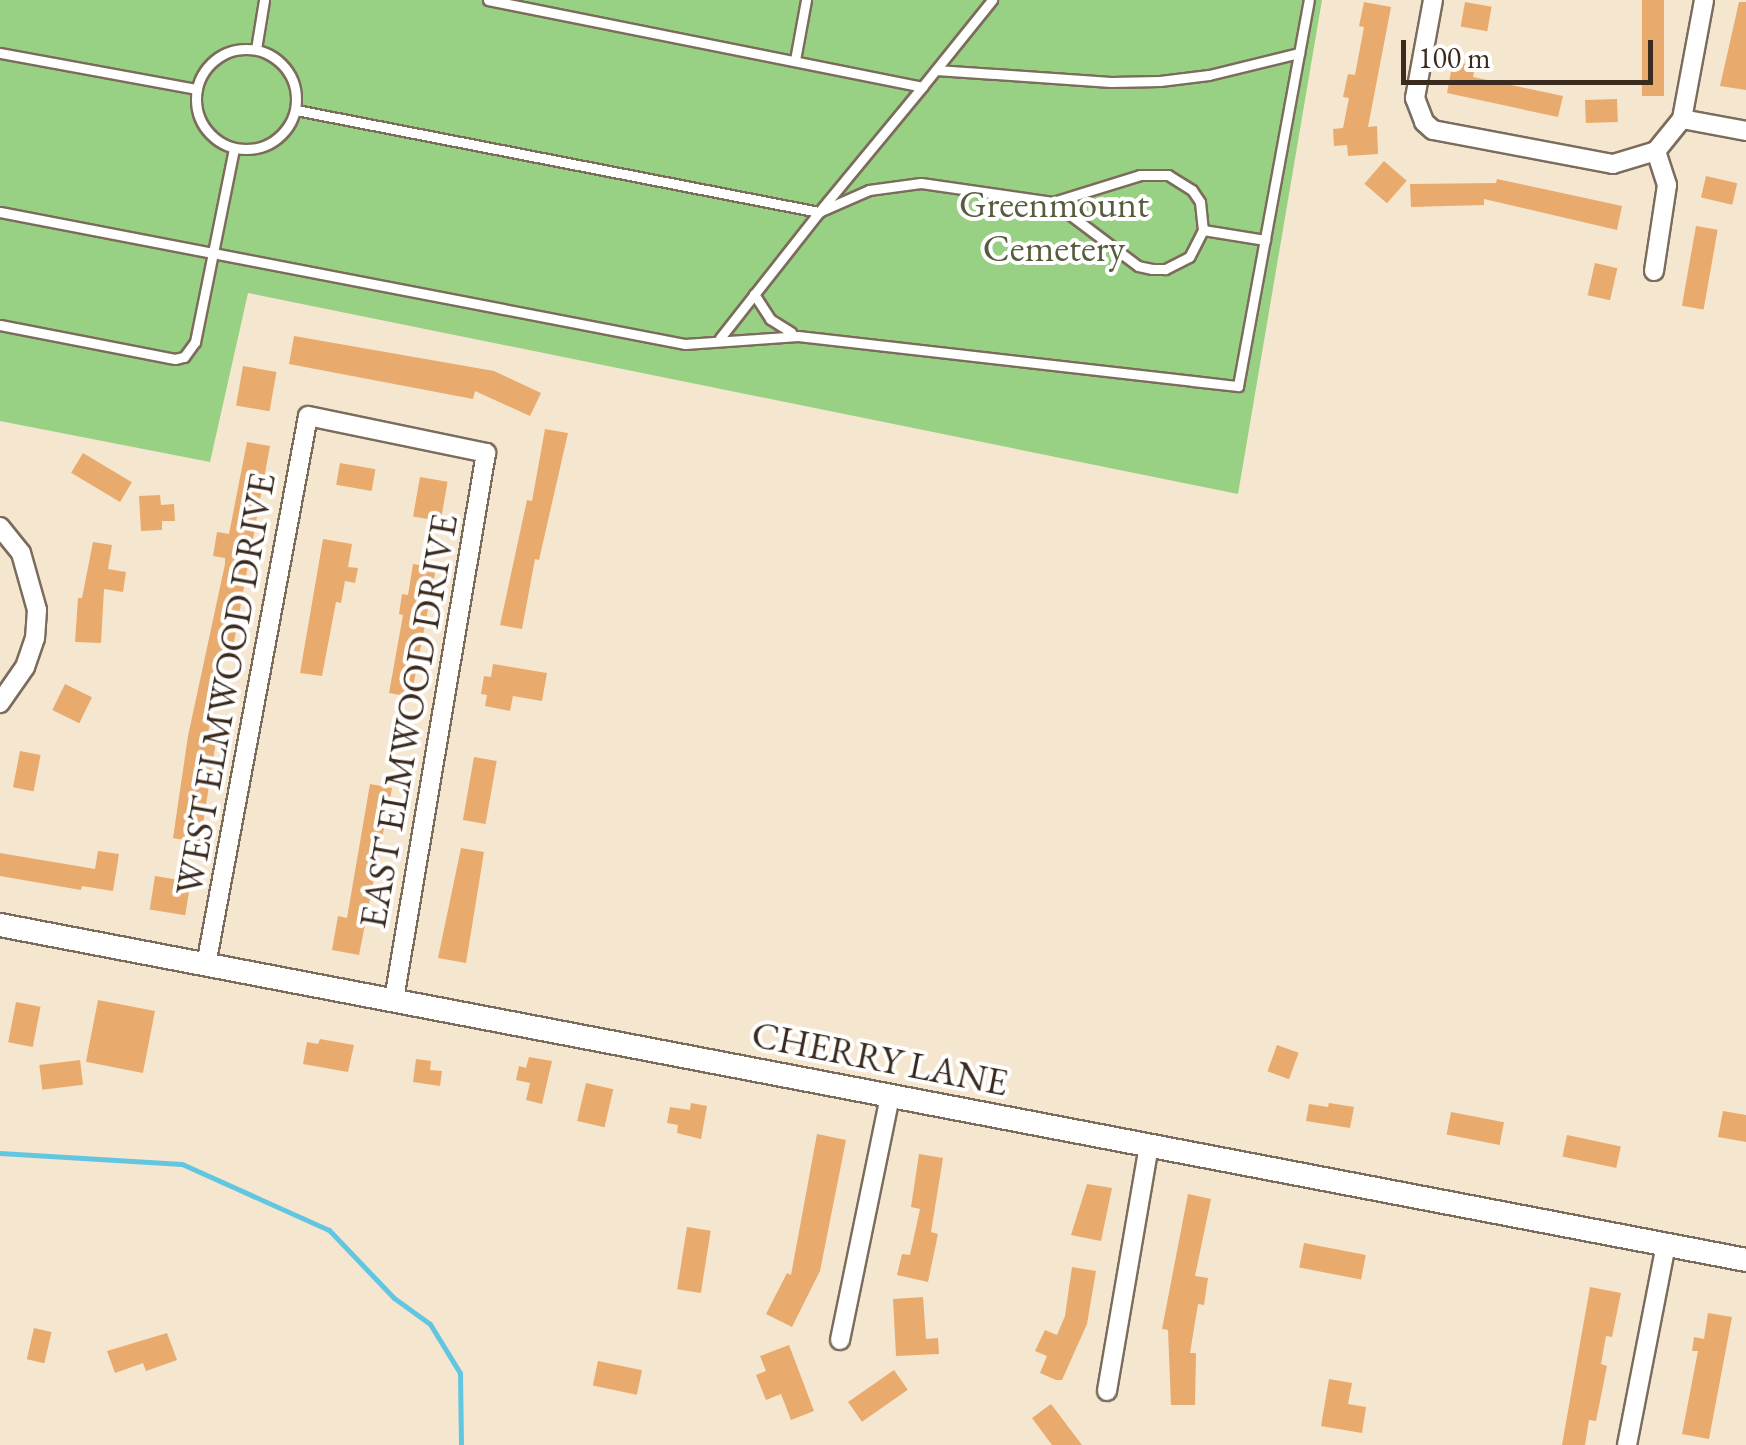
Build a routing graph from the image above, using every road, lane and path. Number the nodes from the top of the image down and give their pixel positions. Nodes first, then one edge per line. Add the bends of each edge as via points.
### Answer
1 (264, 0) edge
2 (488, 0) edge
3 (806, 0) edge
4 (992, 0) edge
5 (1309, 0) edge
6 (1433, 0) edge
7 (1704, 0) edge
8 (256, 49) junction
9 (0, 53) edge
10 (1299, 53) junction
11 (795, 60) junction
12 (936, 70) junction
13 (922, 87) junction
14 (196, 88) junction
15 (296, 110) junction
16 (1682, 119) junction
17 (1746, 130) edge
18 (234, 148) junction
19 (1656, 150) junction
20 (1052, 202) junction
21 (0, 212) edge
22 (819, 212) junction
23 (1204, 230) junction
24 (1265, 240) junction
25 (216, 251) junction
26 (1654, 270) dead end
27 (754, 294) junction
28 (0, 325) edge
29 (798, 336) junction
30 (720, 338) junction
31 (308, 416) joint
32 (0, 527) edge
33 (0, 703) edge
34 (0, 925) edge
35 (206, 964) junction
36 (394, 999) junction
37 (890, 1096) junction
38 (1149, 1146) junction
39 (1666, 1245) junction
40 (1746, 1260) edge
41 (840, 1340) dead end
42 (1107, 1392) dead end
43 (1627, 1445) edge

1 - 8 lane
2 - 11 lane
3 - 11 lane
4 - 12 lane
5 - 10 lane
6 - 19 street via 1416,98 1424,122 1444,135 1612,164
7 - 16 street
8 - 14 lane via 220,55
8 - 15 lane via 287,68
9 - 14 lane
10 - 12 lane via 1160,80
10 - 24 lane
11 - 13 lane
12 - 13 lane
13 - 22 lane
14 - 18 lane via 201,121
15 - 18 lane via 274,141
15 - 22 lane
16 - 17 street
16 - 19 street
18 - 25 lane
19 - 26 street via 1667,185
20 - 22 lane via 921,183 869,190
20 - 23 lane via 1140,176 1168,175 1200,202
20 - 23 lane via 1138,266 1152,269 1190,257
21 - 25 lane
22 - 27 lane
23 - 24 lane
24 - 29 lane via 1238,386
25 - 28 lane via 195,342 184,357
25 - 30 lane via 685,344
27 - 29 lane via 770,319
27 - 30 lane
29 - 30 lane
31 - 35 street, WEST ELMWOOD DRIVE
31 - 36 street, EAST ELMWOOD DRIVE via 486,453
32 - 33 street via 20,553 37,623 26,667
34 - 35 street, CHERRY LANE
35 - 36 street, CHERRY LANE
36 - 37 street, CHERRY LANE
37 - 38 street, CHERRY LANE
37 - 41 street
38 - 39 street, CHERRY LANE
38 - 42 street
39 - 40 street, CHERRY LANE
39 - 43 street

